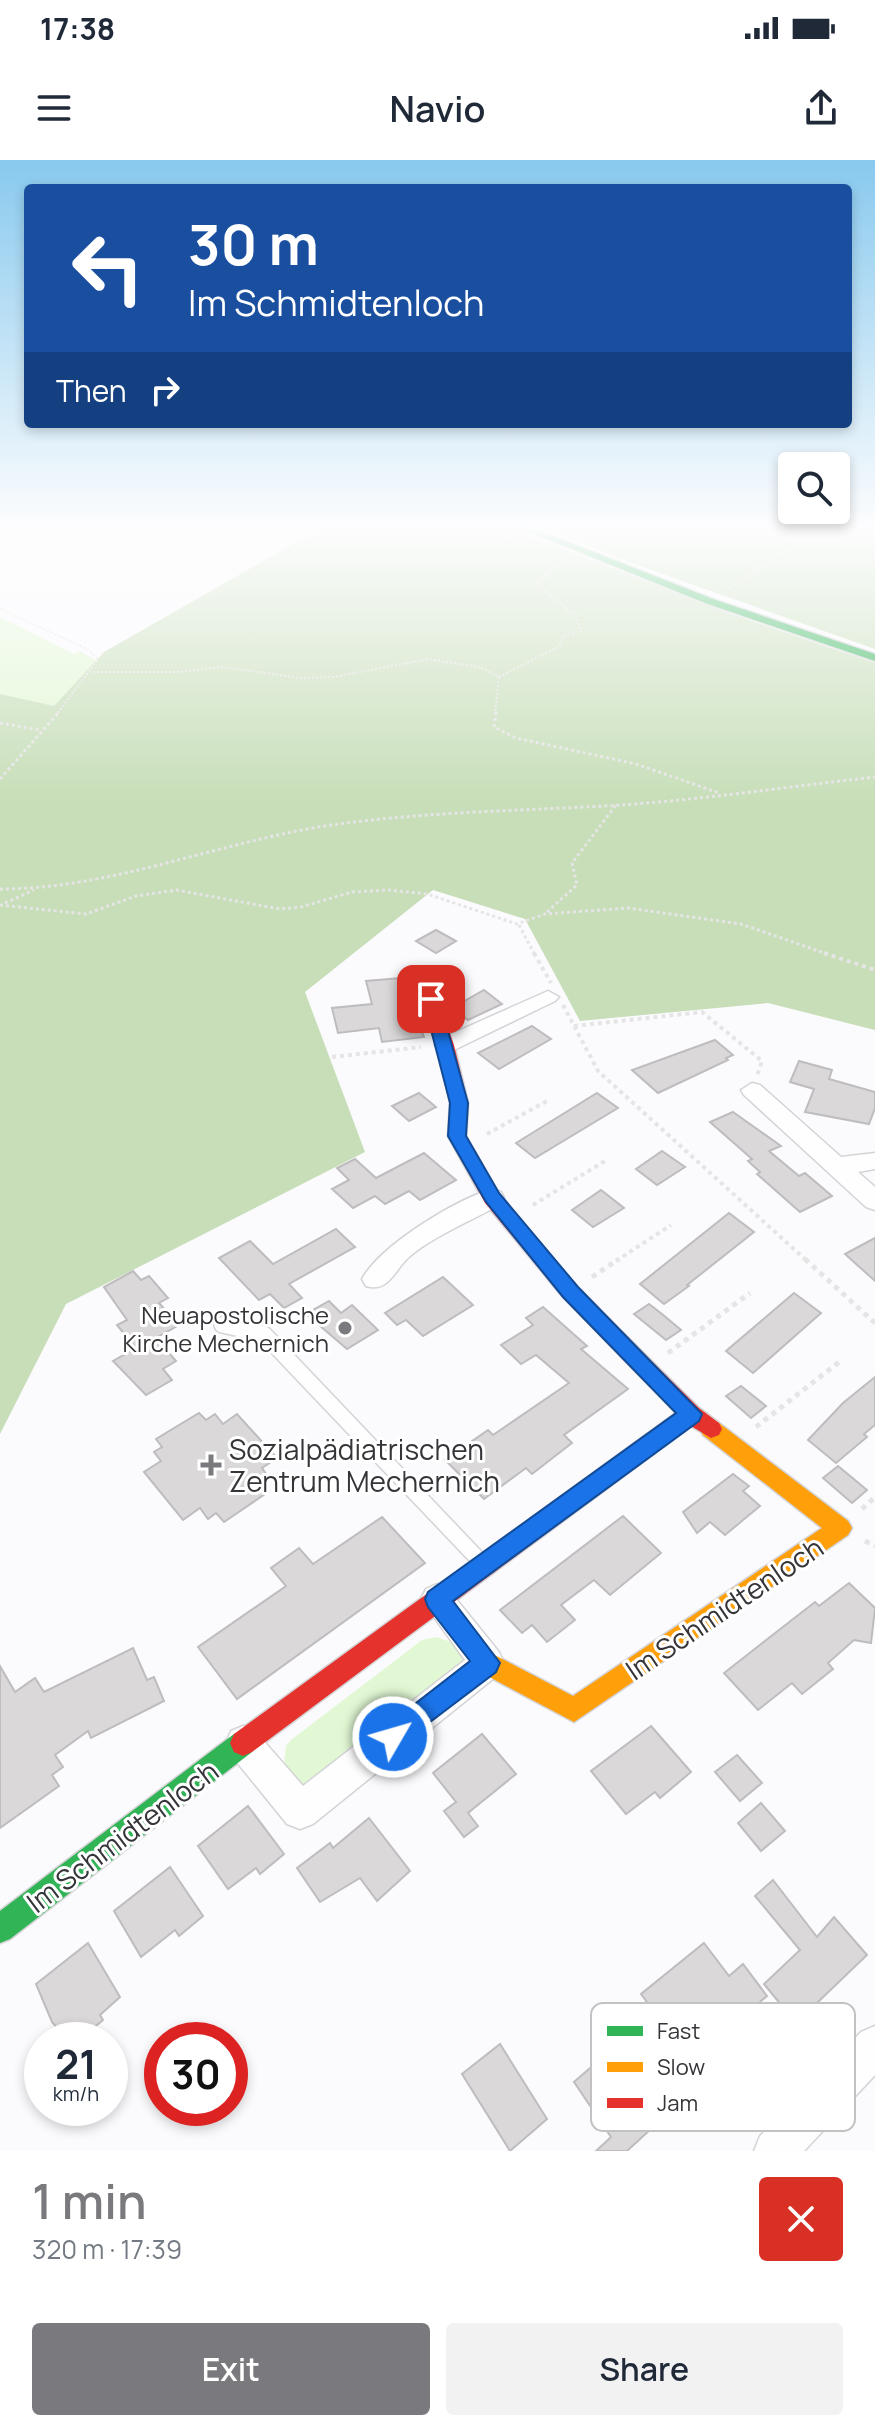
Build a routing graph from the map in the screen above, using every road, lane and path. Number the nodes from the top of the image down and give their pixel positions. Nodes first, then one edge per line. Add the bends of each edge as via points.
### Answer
1 (17, 617) edge
2 (576, 617) edge
3 (755, 617) edge
4 (875, 658) edge
5 (93, 672) junction
6 (499, 677) junction
7 (0, 723) edge
8 (40, 730) junction
9 (875, 777) edge
10 (0, 779) edge
11 (723, 794) junction
12 (616, 805) junction
13 (0, 889) edge
14 (36, 889) junction
15 (1, 904) edge
16 (545, 914) junction
17 (517, 924) junction
18 (875, 970) edge
19 (423, 977) dead end
20 (548, 997) dead end
21 (574, 1026) junction
22 (446, 1045) junction
23 (332, 1057) dead end
24 (752, 1090) joint
25 (547, 1101) dead end
26 (463, 1146) junction
27 (605, 1161) dead end
28 (875, 1161) edge
29 (837, 1166) junction
30 (492, 1198) junction
31 (875, 1201) edge
32 (510, 1219) junction
33 (671, 1225) dead end
34 (375, 1279) dead end
35 (570, 1292) junction
36 (750, 1293) dead end
37 (875, 1323) edge
38 (222, 1325) dead end
39 (839, 1362) dead end
40 (646, 1369) junction
41 (691, 1414) junction
42 (732, 1446) junction
43 (484, 1564) junction
44 (437, 1599) junction
45 (487, 1663) junction
46 (243, 1743) junction
47 (0, 1929) edge
48 (875, 2046) edge
49 (855, 2067) edge
50 (794, 2131) edge
51 (775, 2151) edge

1 - 5 path via 87,649 98,659
2 - 6 path via 581,631 563,636 560,646
3 - 4 street
5 - 6 path via 222,667 334,677 428,659 480,667
5 - 8 path
6 - 11 path via 494,727 516,738 636,764
7 - 8 path
8 - 10 path
9 - 11 path
11 - 12 path
12 - 14 path via 475,811 277,833
12 - 16 path via 572,863 577,885
13 - 14 path
14 - 15 path
15 - 17 path via 86,914 136,896 176,890 280,909 352,892 388,890 427,894
16 - 17 path
16 - 18 path via 628,908 741,924
17 - 21 path
19 - 22 street, Im Schmidtenloch
20 - 22 street
21 - 24 path via 702,1012 762,1061
21 - 37 path via 598,1071
22 - 23 path
22 - 26 street, Im Schmidtenloch via 459,1103 457,1136
24 - 29 street
25 - 26 path
26 - 30 street, Im Schmidtenloch
27 - 32 path
28 - 29 street
29 - 31 street
30 - 32 street, Im Schmidtenloch
30 - 34 street via 400,1250
32 - 35 street, Im Schmidtenloch
33 - 35 path
35 - 40 street, Im Schmidtenloch
36 - 40 path
38 - 43 lane via 264,1334
39 - 42 path
40 - 41 street, Im Schmidtenloch
41 - 42 street, Im Schmidtenloch
41 - 43 street, Im Schmidtenloch
42 - 45 street, Im Schmidtenloch via 840,1528 574,1710
43 - 44 street, Im Schmidtenloch
44 - 45 street, Im Schmidtenloch
44 - 46 street, Im Schmidtenloch
45 - 46 street via 300,1811
46 - 47 street, Im Schmidtenloch
48 - 49 street
50 - 51 street

